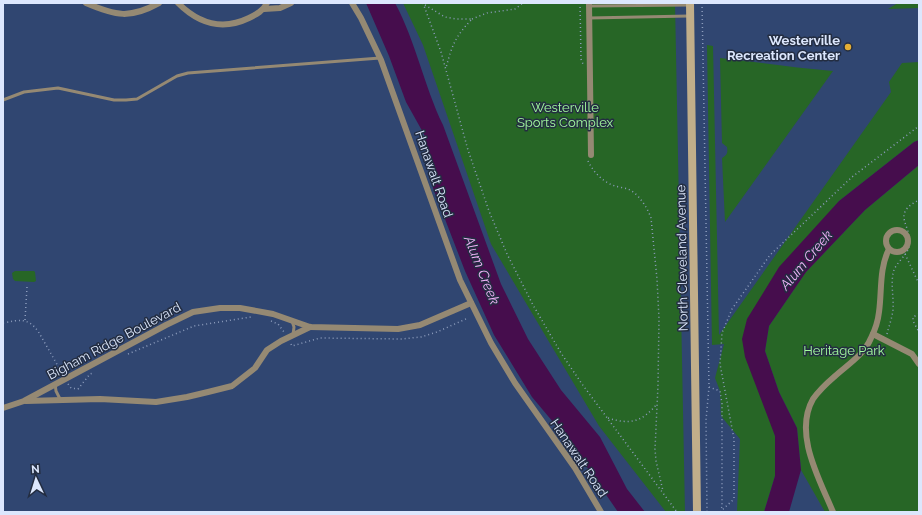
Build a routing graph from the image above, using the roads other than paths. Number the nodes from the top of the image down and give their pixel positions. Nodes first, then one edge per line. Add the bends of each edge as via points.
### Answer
1 (86, 3) edge
2 (159, 3) edge
3 (178, 3) edge
4 (267, 3) edge
5 (292, 3) edge
6 (352, 3) edge
7 (690, 4) edge
8 (589, 5) edge
9 (264, 9) junction
10 (690, 16) junction
11 (589, 18) junction
12 (380, 58) junction
13 (3, 100) edge
14 (589, 156) road end
15 (889, 249) dead end
16 (471, 303) junction
17 (292, 321) junction
18 (310, 327) junction
19 (873, 334) junction
20 (293, 335) junction
21 (919, 364) edge
22 (56, 384) junction
23 (60, 399) junction
24 (24, 401) junction
25 (3, 408) edge
26 (601, 512) edge
27 (697, 512) edge
28 (833, 512) edge

1 - 2 street via 117,14 128,14
3 - 9 street via 204,22 226,25 244,20
4 - 9 street
5 - 9 street via 280,8
6 - 12 street, Hanawalt Road
7 - 8 lane
7 - 10 main road, North Cleveland Avenue
8 - 11 street
10 - 11 lane
10 - 27 main road, North Cleveland Avenue
11 - 14 street
12 - 13 lane via 188,73 177,76 137,99 114,100 58,88 24,92
12 - 16 street, Hanawalt Road via 460,280
15 - 19 street via 882,274 879,312
16 - 18 street, Bigham Ridge Boulevard via 420,325 398,329
16 - 26 street, Hanawalt Road via 515,383 575,468
17 - 18 street, Bigham Ridge Boulevard
17 - 20 lane
17 - 22 street, Bigham Ridge Boulevard via 274,314 240,308 193,312
18 - 20 street, Bigham Ridge Boulevard
19 - 21 street via 912,354
19 - 28 street via 865,349 834,377 814,399 808,411 806,440
20 - 23 street, Bigham Ridge Boulevard via 267,350 255,368 232,386 156,402
22 - 23 lane
22 - 24 street, Bigham Ridge Boulevard
23 - 24 street, Bigham Ridge Boulevard
24 - 25 street, Bigham Ridge Boulevard

